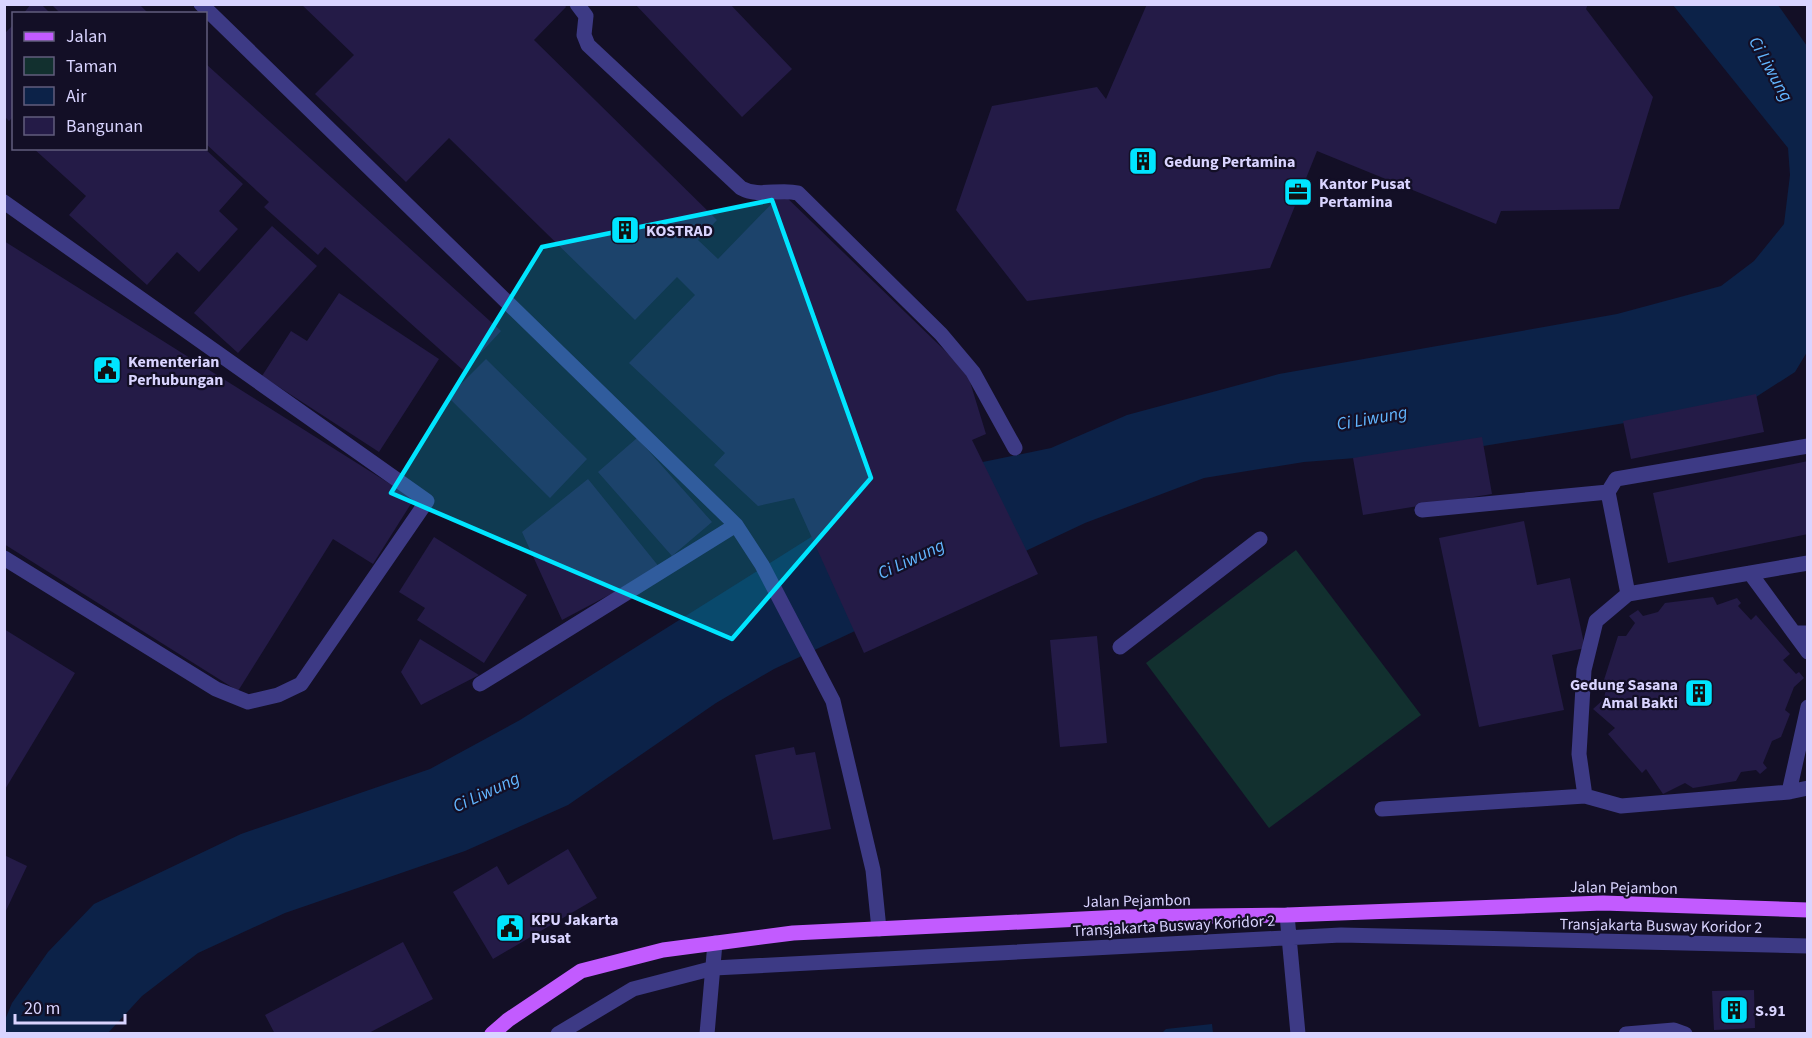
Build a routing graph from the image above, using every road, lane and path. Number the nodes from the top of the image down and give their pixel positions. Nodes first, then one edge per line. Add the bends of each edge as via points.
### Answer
1 (201, 4) edge
2 (577, 4) edge
3 (4, 202) edge
4 (1808, 446) edge
5 (1015, 448) dead end
6 (1608, 492) junction
7 (1422, 510) dead end
8 (736, 525) junction
9 (1260, 539) dead end
10 (4, 558) edge
11 (1808, 562) edge
12 (1749, 573) junction
13 (1628, 594) junction
14 (1801, 633) edge
15 (1120, 647) dead end
16 (1808, 652) edge
17 (480, 684) dead end
18 (1808, 707) edge
19 (1808, 788) edge
20 (1789, 792) junction
21 (1585, 796) junction
22 (1382, 809) dead end
23 (1808, 910) edge
24 (1287, 915) junction
25 (879, 929) junction
26 (1288, 937) junction
27 (715, 943) junction
28 (1808, 946) edge
29 (714, 969) junction
30 (492, 1034) edge
31 (558, 1034) edge
32 (707, 1034) edge
33 (1298, 1034) edge
34 (1626, 1034) edge
35 (1685, 1034) edge

1 - 8 lane
2 - 5 lane via 586,16 584,35 588,45 741,188 752,194 787,190 798,193 941,334 974,372
3 - 10 lane via 427,501 301,684 278,695 248,702 216,689
4 - 6 lane via 1628,475 1616,479
6 - 7 lane
6 - 13 lane
8 - 17 lane
8 - 25 lane via 833,701 873,870
9 - 15 lane
11 - 12 lane
12 - 13 lane
12 - 14 lane
13 - 21 lane via 1596,621 1584,670 1579,754
14 - 16 lane
18 - 20 lane
19 - 20 lane
20 - 21 lane via 1620,806
21 - 22 lane
23 - 24 main road, Jalan Pejambon via 1604,903
24 - 25 main road, Jalan Pejambon via 1122,917
24 - 26 lane
25 - 27 main road, Jalan Pejambon via 793,933
26 - 28 lane, Transjakarta Busway Koridor 2 via 1341,934
26 - 29 lane, Transjakarta Busway Koridor 2
26 - 33 lane
27 - 29 lane
27 - 30 main road, Jalan Pejambon via 663,950 581,971
29 - 31 lane, Transjakarta Busway Koridor 2 via 633,989
29 - 32 lane
34 - 35 lane via 1674,1030

